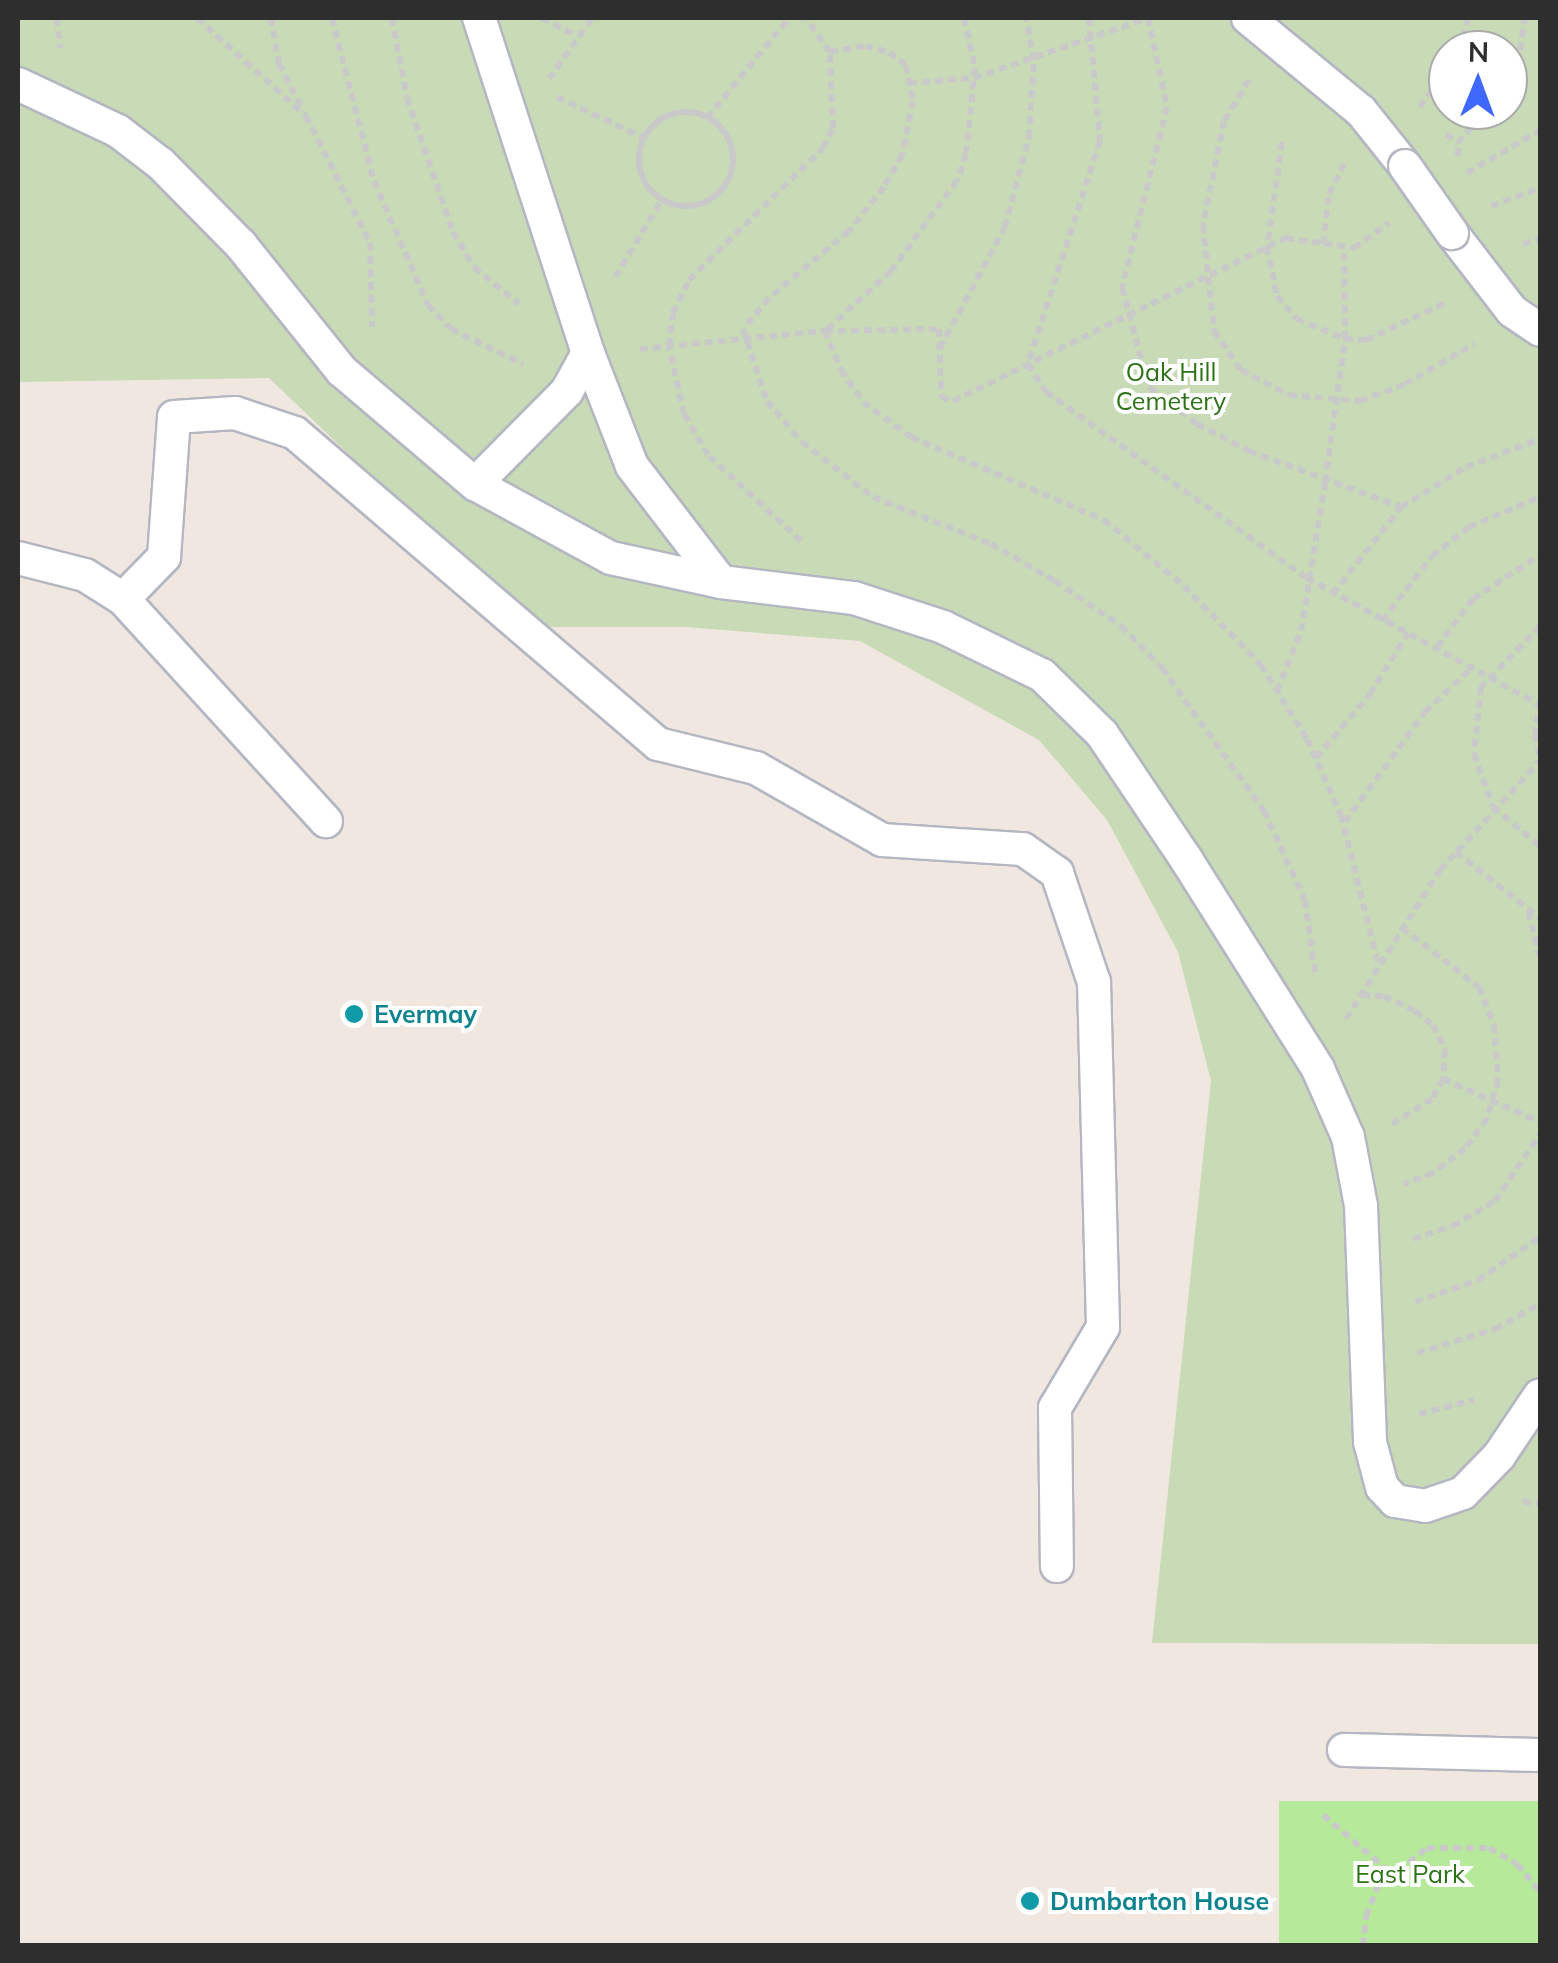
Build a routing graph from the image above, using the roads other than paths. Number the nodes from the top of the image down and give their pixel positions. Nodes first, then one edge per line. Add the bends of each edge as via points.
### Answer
1 (479, 18) edge
2 (1248, 18) edge
3 (18, 84) edge
4 (1540, 330) edge
5 (581, 333) junction
6 (475, 484) junction
7 (18, 558) edge
8 (721, 582) junction
9 (123, 599) junction
10 (326, 821) dead end
11 (1540, 1395) edge
12 (1057, 1566) dead end
13 (1344, 1750) dead end
14 (1540, 1755) edge

1 - 5 lane via 522,134
2 - 4 lane, bridge via 1361,110 1512,310
3 - 6 lane via 118,131 161,164 241,245 342,371
5 - 6 lane via 567,391
5 - 8 lane via 632,466
6 - 8 lane via 611,558
7 - 9 lane via 84,576
8 - 11 lane via 854,598 944,627 1042,675 1102,734 1296,1036 1348,1137 1358,1192 1368,1423 1382,1488 1395,1501 1425,1506 1463,1493 1499,1456
9 - 10 lane
9 - 12 lane via 164,557 174,418 235,413 294,433 658,744 756,768 882,840 1023,849 1057,873 1094,982 1104,1327 1055,1408
13 - 14 lane

